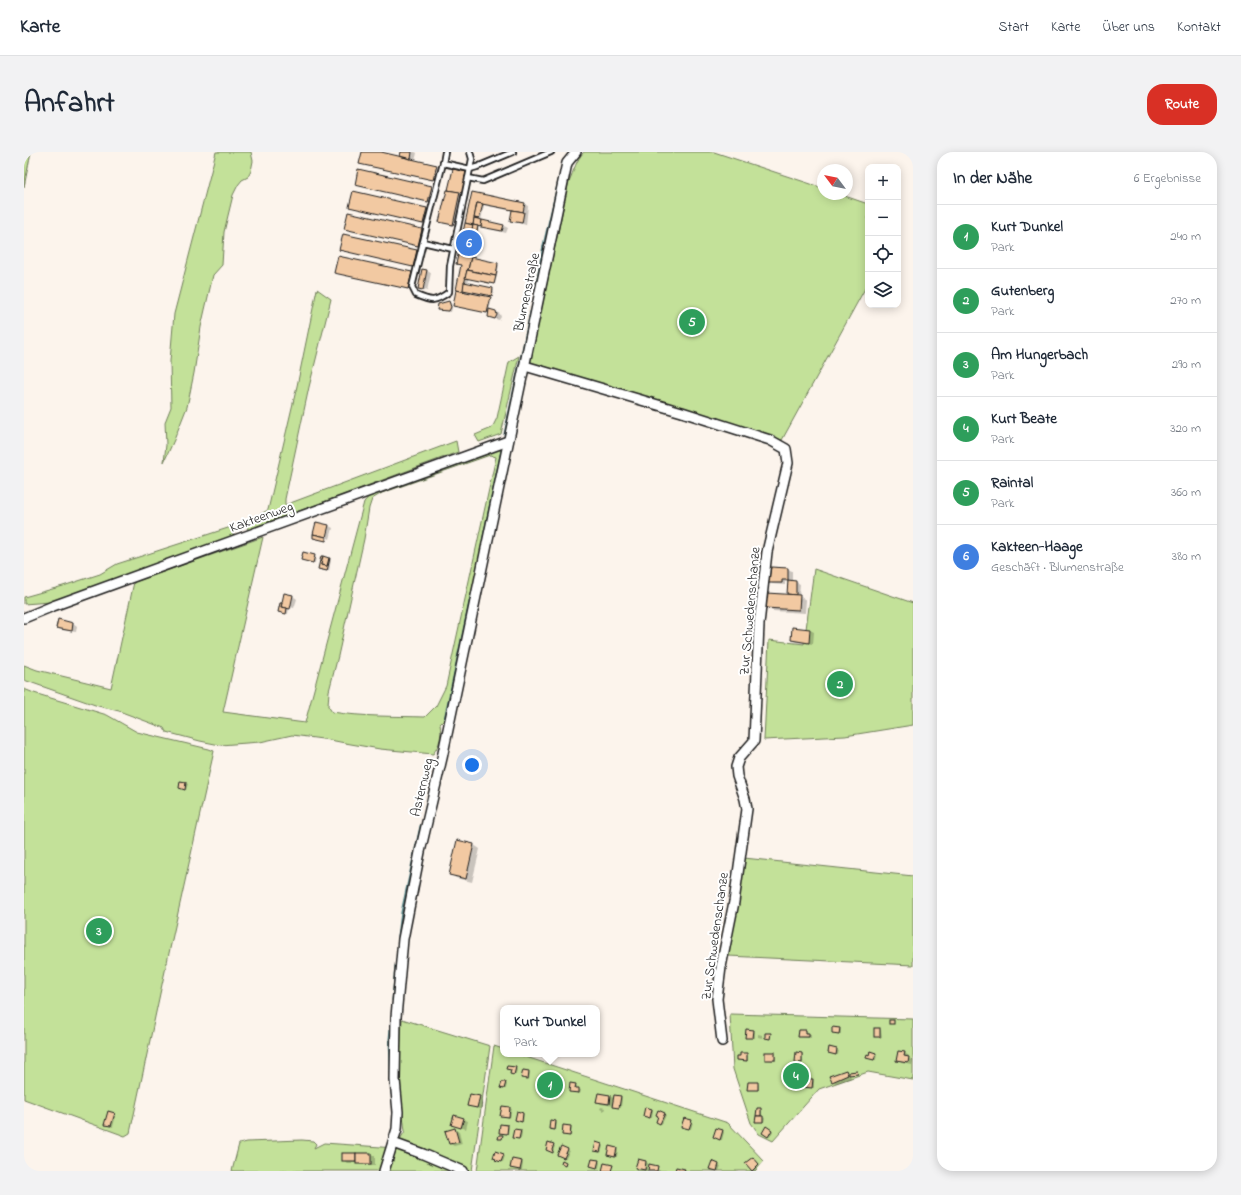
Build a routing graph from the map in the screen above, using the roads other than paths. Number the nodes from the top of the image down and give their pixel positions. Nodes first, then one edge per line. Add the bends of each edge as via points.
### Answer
1 (445, 152) edge
2 (470, 152) edge
3 (513, 152) edge
4 (551, 152) edge
5 (576, 152) edge
6 (443, 163) junction
7 (470, 169) junction
8 (468, 178) junction
9 (423, 242) junction
10 (453, 249) junction
11 (525, 366) junction
12 (508, 441) junction
13 (24, 618) edge
14 (722, 1041) dead end
15 (393, 1143) junction
16 (384, 1171) edge
17 (463, 1171) edge

1 - 6 lane
2 - 7 lane
3 - 7 lane
4 - 8 lane via 483,181
5 - 11 street, Blumenstraße via 567,162
6 - 7 lane
6 - 9 lane
7 - 8 lane
8 - 10 lane
9 - 10 lane
9 - 10 lane via 412,287 416,295 426,300 438,300 449,292
11 - 12 street, Blumenstraße
11 - 14 street, Zur Schwedenschanze via 682,412 770,440 786,449 788,463 767,552 759,624 754,741 739,758 736,767 747,809 717,999
12 - 13 street, Kakteenweg
12 - 15 street, Asternweg via 403,939 396,1017 395,1080 398,1112
15 - 16 street, Asternweg
15 - 17 street

